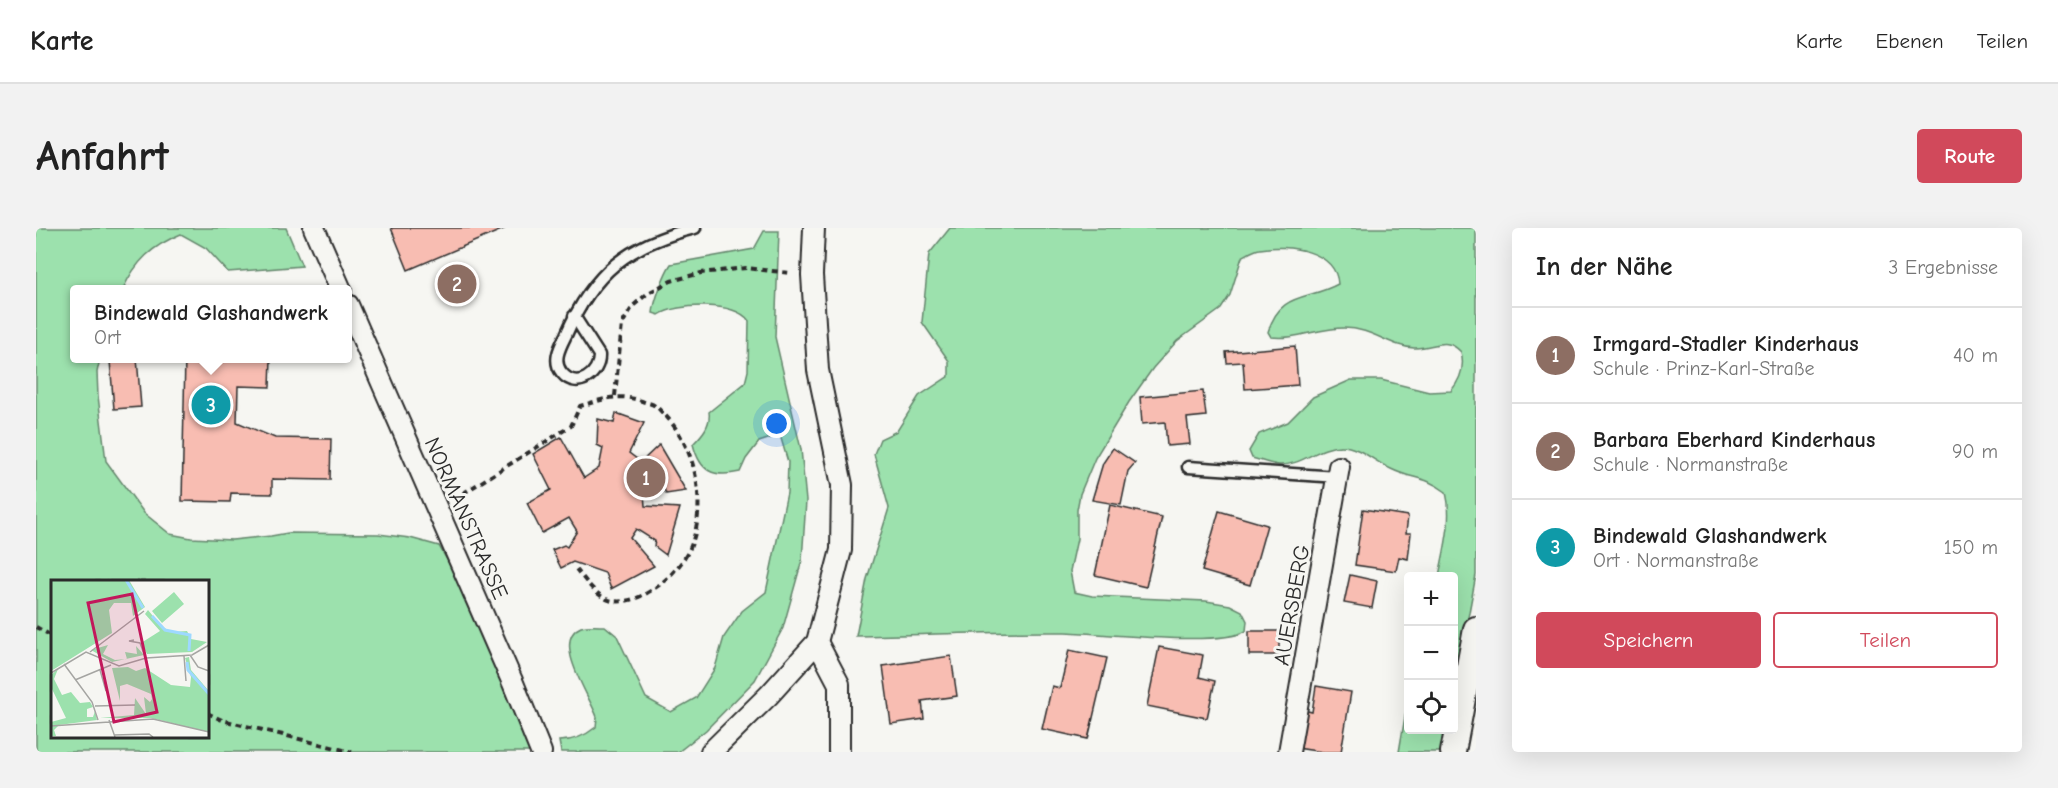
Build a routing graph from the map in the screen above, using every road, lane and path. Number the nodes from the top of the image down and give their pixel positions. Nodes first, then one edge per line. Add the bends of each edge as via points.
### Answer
1 (314, 228) edge
2 (695, 228) edge
3 (814, 228) edge
4 (812, 275) junction
5 (339, 285) edge
6 (352, 314) edge
7 (574, 316) junction
8 (615, 396) junction
9 (1188, 467) dead end
10 (1338, 472) joint
11 (437, 511) junction
12 (576, 569) dead end
13 (36, 627) edge
14 (1476, 629) edge
15 (51, 635) edge
16 (817, 642) junction
17 (208, 713) edge
18 (352, 752) edge
19 (541, 752) edge
20 (711, 752) edge
21 (839, 752) edge
22 (1289, 752) edge
23 (1453, 752) edge

1 - 5 street
2 - 7 lane via 636,250 617,262 589,291
3 - 4 street
4 - 8 path via 735,269 671,281 648,293 633,306 622,324
4 - 16 street via 818,370 842,485 841,550
6 - 11 street, NORMANSTRASSE
7 - 7 lane via 558,352 558,366 567,377 580,381 593,375 599,355
8 - 11 path via 580,406 571,426
8 - 12 path via 655,405 677,428 696,474 699,507 692,544 676,569 655,590 628,601 611,601 596,592
9 - 10 lane
10 - 22 street, AUERSBERG
11 - 19 street, NORMANSTRASSE
13 - 15 path
14 - 23 street
16 - 20 street
16 - 21 street via 839,684
17 - 18 path

